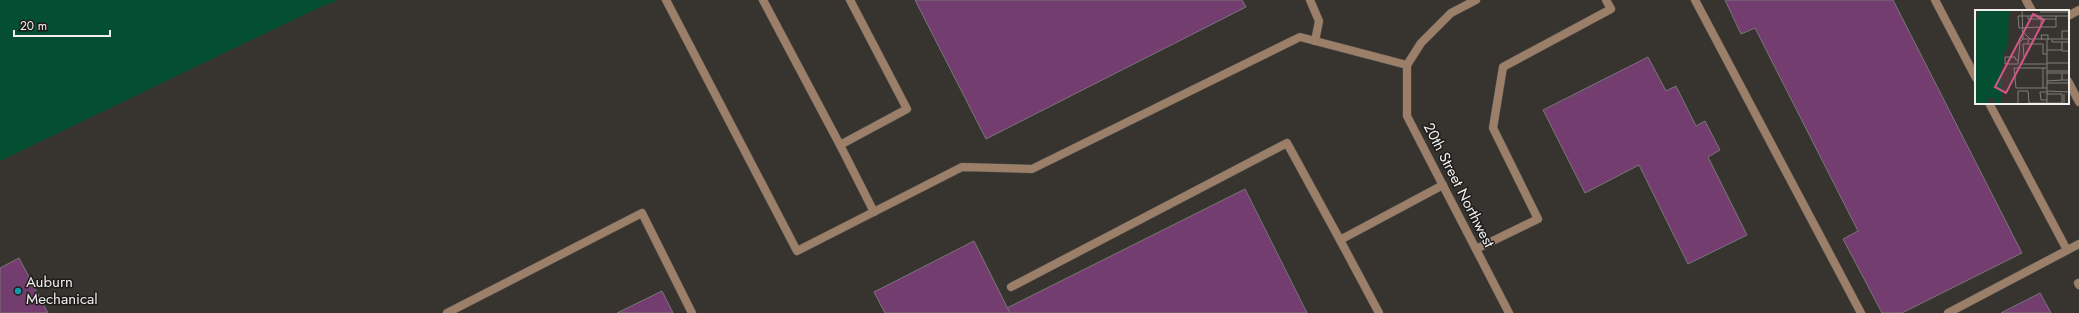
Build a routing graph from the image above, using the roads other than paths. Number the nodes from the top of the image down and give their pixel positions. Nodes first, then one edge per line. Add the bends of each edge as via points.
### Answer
1 (666, 0) edge
2 (763, 0) edge
3 (850, 0) edge
4 (1310, 0) edge
5 (1476, 0) edge
6 (1606, 0) edge
7 (1695, 0) edge
8 (1935, 0) edge
9 (2026, 0) edge
10 (2031, 10) edge
11 (2079, 10) edge
12 (2069, 15) edge
13 (1315, 41) junction
14 (1407, 65) junction
15 (1975, 76) edge
16 (2069, 83) edge
17 (2079, 102) edge
18 (1990, 104) edge
19 (840, 145) junction
20 (1443, 185) junction
21 (874, 212) junction
22 (1340, 240) junction
23 (2079, 244) edge
24 (1476, 249) junction
25 (2067, 250) junction
26 (1011, 287) dead end
27 (446, 313) edge
28 (692, 313) edge
29 (1379, 313) edge
30 (1509, 313) edge
31 (1861, 313) edge
32 (1948, 313) edge

1 - 21 street via 797,251
2 - 19 street
3 - 19 street via 907,109
4 - 13 street via 1319,21
5 - 14 street via 1451,13 1421,43
6 - 24 street via 1611,9 1503,67 1493,128 1538,219
7 - 31 street
8 - 15 street
9 - 10 street
11 - 12 street
13 - 14 street
13 - 21 street via 1300,37 1032,169 962,167
14 - 20 street, 20th Street Northwest via 1407,116
16 - 17 street
18 - 25 street
19 - 21 street
20 - 22 street
20 - 24 street, 20th Street Northwest
22 - 26 street via 1286,144
22 - 29 street
23 - 25 street
24 - 30 street, 20th Street Northwest
25 - 32 street
27 - 28 street via 642,213

